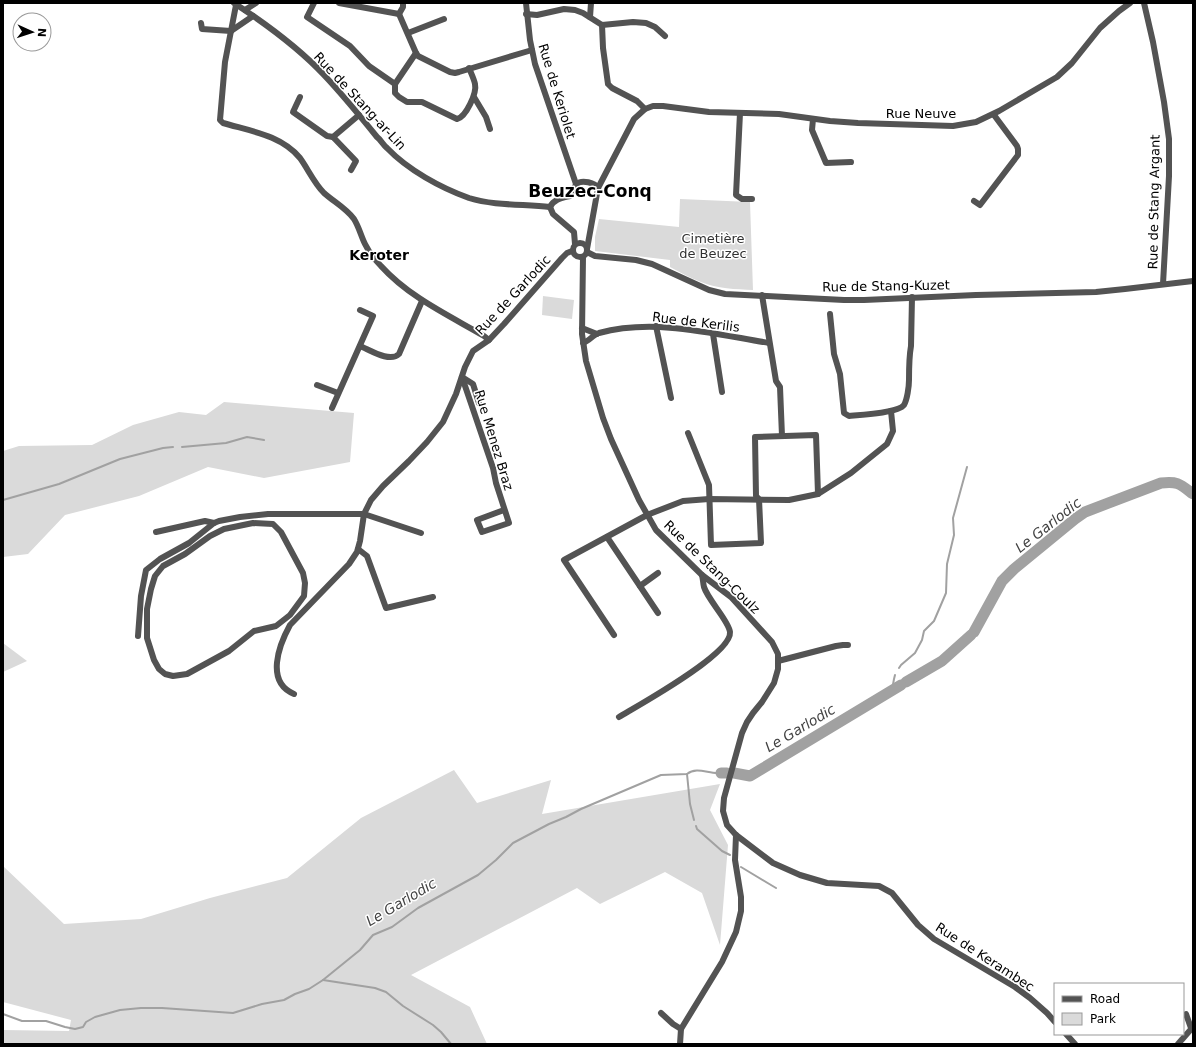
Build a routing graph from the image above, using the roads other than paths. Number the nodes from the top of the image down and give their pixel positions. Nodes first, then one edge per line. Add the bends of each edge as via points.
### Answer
1 (256, 3) edge
2 (314, 3) edge
3 (339, 3) edge
4 (403, 3) edge
5 (526, 3) edge
6 (591, 3) edge
7 (1130, 3) edge
8 (1144, 3) edge
9 (235, 4) edge
10 (245, 10) junction
11 (399, 14) junction
12 (526, 14) junction
13 (253, 16) junction
14 (590, 17) junction
15 (444, 19) dead end
16 (201, 23) dead end
17 (602, 25) junction
18 (231, 31) junction
19 (408, 33) junction
20 (665, 36) dead end
21 (532, 50) junction
22 (416, 53) junction
23 (469, 68) junction
24 (395, 84) junction
25 (474, 97) junction
26 (300, 98) dead end
27 (645, 109) junction
28 (740, 113) junction
29 (359, 115) junction
30 (994, 115) junction
31 (813, 119) junction
32 (490, 129) dead end
33 (333, 137) junction
34 (851, 162) dead end
35 (351, 170) dead end
36 (576, 184) junction
37 (598, 188) junction
38 (752, 199) dead end
39 (974, 201) dead end
40 (550, 207) junction
41 (575, 244) junction
42 (572, 251) junction
43 (585, 252) junction
44 (1193, 281) edge
45 (1163, 284) junction
46 (762, 296) junction
47 (912, 297) junction
48 (422, 301) junction
49 (360, 310) dead end
50 (830, 314) dead end
51 (656, 326) junction
52 (582, 328) junction
53 (597, 334) junction
54 (713, 334) junction
55 (489, 340) junction
56 (583, 343) junction
57 (769, 343) junction
58 (360, 346) junction
59 (462, 377) junction
60 (316, 385) dead end
61 (722, 392) dead end
62 (338, 393) junction
63 (671, 398) dead end
64 (479, 403) dead end
65 (332, 408) dead end
66 (891, 411) junction
67 (688, 433) dead end
68 (782, 436) junction
69 (818, 494) junction
70 (709, 499) junction
71 (760, 500) junction
72 (504, 510) junction
73 (364, 514) junction
74 (647, 515) junction
75 (214, 523) junction
76 (156, 532) dead end
77 (422, 534) dead end
78 (607, 537) junction
79 (358, 549) junction
80 (658, 573) dead end
81 (702, 575) junction
82 (640, 586) junction
83 (304, 596) junction
84 (433, 597) dead end
85 (314, 599) junction
86 (658, 613) dead end
87 (614, 635) dead end
88 (138, 636) dead end
89 (848, 645) dead end
90 (778, 661) junction
91 (294, 694) dead end
92 (619, 717) dead end
93 (736, 835) junction
94 (661, 1013) dead end
95 (1186, 1014) dead end
96 (1054, 1021) edge
97 (1192, 1027) edge
98 (681, 1029) junction
99 (1067, 1035) edge
100 (680, 1044) edge
101 (1075, 1044) edge
102 (1178, 1044) edge

1 - 10 street
2 - 24 street via 307,17 350,46 369,66
3 - 11 street
4 - 11 street
5 - 12 street, Rue de Keriolet
6 - 14 street
7 - 30 street, Rue Neuve via 1100,28 1064,71
8 - 45 street, Rue de Stang Argant via 1169,139
9 - 10 street, Rue de Stang-ar-Lin
9 - 18 street
10 - 13 street, Rue de Stang-ar-Lin
11 - 19 street
12 - 14 street via 537,15 564,9 575,10
12 - 21 street, Rue de Keriolet
13 - 18 street
13 - 29 street, Rue de Stang-ar-Lin via 294,47 340,92
14 - 17 street
15 - 19 street
16 - 18 street via 202,29
17 - 20 street via 646,23
17 - 27 street via 602,48 608,84 637,101
18 - 48 street via 225,62 220,120 223,124 269,136 284,144 300,158 324,192 354,219 366,245 380,266
19 - 22 street
21 - 23 street
21 - 36 street, Rue de Keriolet
22 - 23 street via 450,72 455,73
22 - 24 street
23 - 25 street via 476,85
24 - 25 street via 395,93 407,102 422,102 457,120 461,119
25 - 32 street
26 - 33 street via 293,112 327,136
27 - 28 street, Rue Neuve via 662,106
27 - 37 street via 634,119
28 - 31 street, Rue Neuve via 780,114
28 - 38 street via 736,195 742,199
29 - 33 street
29 - 40 street, Rue de Stang-ar-Lin via 398,158 446,189 485,202
30 - 31 street, Rue Neuve via 976,122 953,126 852,123
30 - 39 street via 1017,146 1018,155 980,206
31 - 34 street via 812,130 826,163
33 - 35 street via 356,161
36 - 37 street via 594,184
36 - 40 street via 570,196 556,200
37 - 43 street, Rue de Stang-Coulz
40 - 41 street via 553,214 574,232
41 - 42 street
41 - 43 street via 584,243
42 - 43 street via 576,256
42 - 55 street, Rue de Garlodic via 562,258
43 - 46 street, Rue de Stang-Kuzet via 595,256 652,264 709,290 725,294
43 - 52 street, Rue de Stang-Coulz
44 - 45 street, Rue de Stang-Kuzet
45 - 47 street, Rue de Stang-Kuzet via 1096,292
46 - 47 street, Rue de Stang-Kuzet via 844,300
46 - 57 street
47 - 66 street via 908,388 904,405
48 - 55 street
48 - 58 street via 396,357 388,358
49 - 58 street via 373,316
50 - 66 street via 844,413 849,416
51 - 53 street, Rue de Kerilis via 630,327
51 - 54 street, Rue de Kerilis
51 - 63 street
52 - 53 street
52 - 56 street, Rue de Stang-Coulz
53 - 56 street, Rue de Kerilis
54 - 57 street, Rue de Kerilis
54 - 61 street
55 - 59 street, Rue de Garlodic via 473,351
56 - 74 street, Rue de Stang-Coulz via 603,418
57 - 68 street via 776,381 780,387
58 - 62 street
59 - 64 street via 473,384
59 - 72 street, Rue Menez Braz via 493,468
59 - 73 street, Rue de Garlodic via 443,422 371,500
60 - 62 street
62 - 65 street
66 - 69 street via 893,431 887,444 851,473
67 - 70 street via 709,485
68 - 69 street via 816,435
68 - 71 street via 755,437 756,496
69 - 71 street via 789,500
70 - 71 street
70 - 71 street via 711,545 761,544
70 - 74 street via 683,501
72 - 72 street, Rue Menez Braz via 509,523 482,532 477,520
73 - 75 street via 268,514
73 - 77 street
73 - 79 street, Rue de Garlodic
74 - 78 street
74 - 81 street, Rue de Stang-Coulz via 656,530
75 - 76 street via 205,521
75 - 88 street via 190,543 146,570
78 - 82 street
78 - 87 street via 564,560
79 - 84 street via 367,556 386,608
79 - 85 street, Rue de Garlodic via 349,564
80 - 82 street
81 - 90 street, Rue de Stang-Coulz via 731,597 772,642 778,654
81 - 92 street via 704,587 728,626 728,640 697,669
82 - 86 street
83 - 83 street via 303,573 281,532 273,524 253,523 224,529 163,566 155,576 147,609 148,645 159,669 165,674 187,674 229,651 254,631 276,626 290,615
83 - 85 street
85 - 91 street, Rue de Garlodic via 290,625 279,653 276,669 278,678 286,691
89 - 90 street
90 - 93 street, Rue de Stang-Coulz via 774,683 742,733 724,798 723,811 727,825
93 - 96 street, Rue de Kerambec via 773,863 800,875 827,883 879,886 892,893 918,925 934,939 1015,987
93 - 98 street via 735,860 741,897 736,932 722,962
94 - 98 street
95 - 97 street
97 - 102 street
98 - 100 street
99 - 101 street

